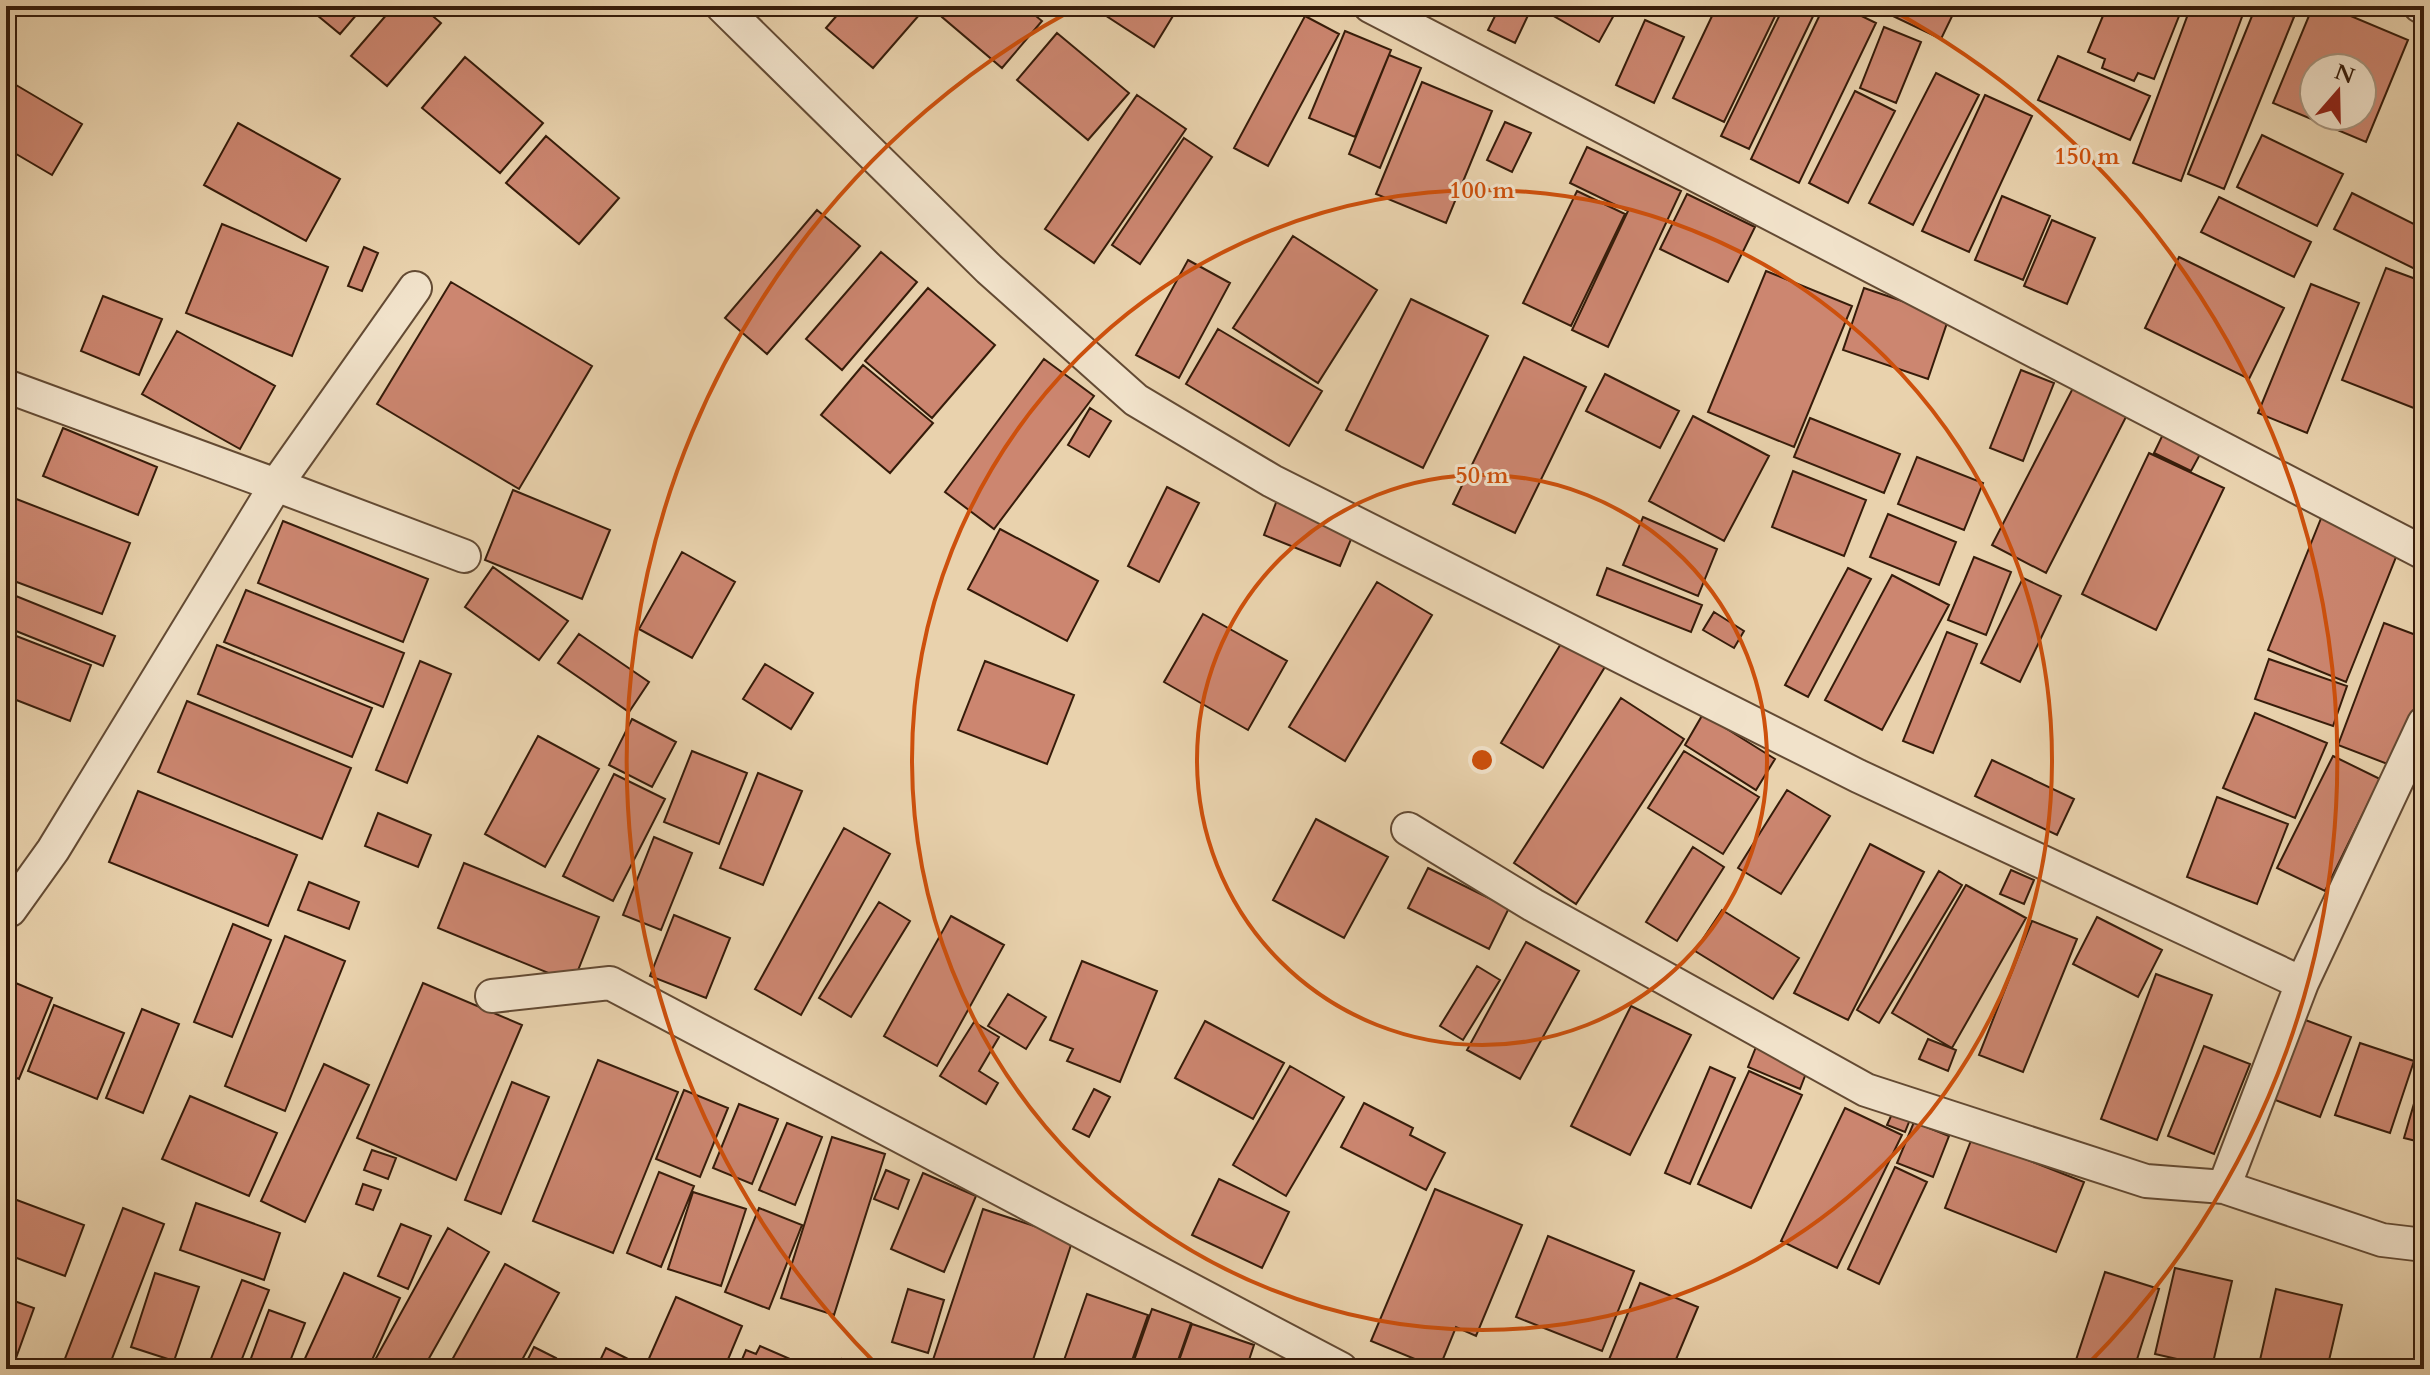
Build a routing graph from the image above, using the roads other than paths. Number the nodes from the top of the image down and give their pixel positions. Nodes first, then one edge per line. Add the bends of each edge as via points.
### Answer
1 (722, 6) edge
2 (1370, 6) edge
3 (415, 288) dead end
4 (6, 386) edge
5 (276, 485) junction
6 (2424, 553) edge
7 (464, 556) dead end
8 (2424, 723) edge
9 (1408, 829) dead end
10 (6, 910) edge
11 (2302, 983) junction
12 (492, 996) dead end
13 (2224, 1187) junction
14 (2424, 1245) edge
15 (1341, 1369) edge

1 - 11 street via 989,269 1136,400 1272,481 1830,762
2 - 6 street
3 - 5 street
4 - 5 street
5 - 7 street
5 - 10 street via 53,850
8 - 11 street
9 - 13 street via 1533,905 1866,1090 2146,1181
11 - 13 street
12 - 15 street via 610,983
13 - 14 street via 2382,1240

